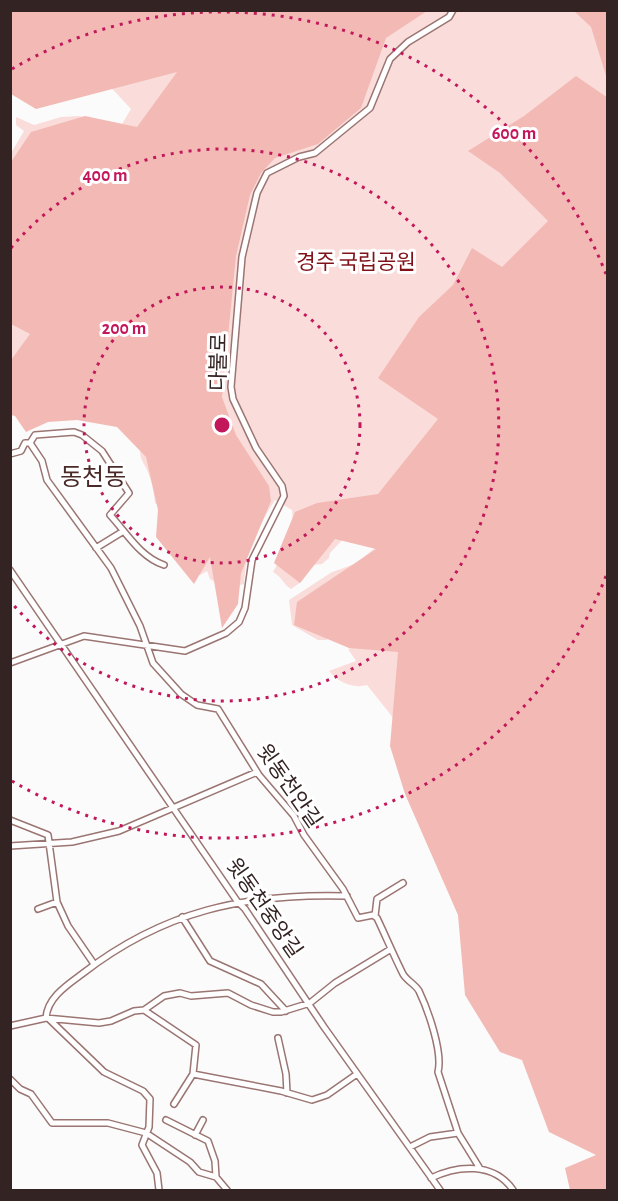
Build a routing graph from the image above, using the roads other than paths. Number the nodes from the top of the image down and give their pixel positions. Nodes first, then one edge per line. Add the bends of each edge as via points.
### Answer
1 (453, 10) edge
2 (30, 443) junction
3 (10, 454) edge
4 (122, 532) junction
5 (96, 548) junction
6 (164, 565) dead end
7 (10, 570) edge
8 (63, 644) junction
9 (147, 647) junction
10 (10, 663) edge
11 (257, 772) junction
12 (174, 808) junction
13 (10, 820) edge
14 (49, 844) junction
15 (10, 846) edge
16 (403, 884) dead end
17 (347, 896) junction
18 (57, 902) junction
19 (237, 902) junction
20 (38, 909) dead end
21 (375, 916) junction
22 (182, 917) junction
23 (391, 949) junction
24 (94, 964) junction
25 (310, 1003) junction
26 (144, 1010) junction
27 (286, 1011) junction
28 (48, 1018) junction
29 (10, 1026) edge
30 (278, 1038) dead end
31 (193, 1074) junction
32 (357, 1074) junction
33 (10, 1078) edge
34 (287, 1093) junction
35 (174, 1104) dead end
36 (166, 1120) dead end
37 (203, 1120) dead end
38 (458, 1132) junction
39 (146, 1133) junction
40 (195, 1135) junction
41 (410, 1147) junction
42 (479, 1167) junction
43 (216, 1177) junction
44 (431, 1178) junction
45 (159, 1191) edge
46 (227, 1191) edge
47 (440, 1191) edge
48 (513, 1191) edge

1 - 9 street, 다불로 via 449,17 408,42 390,59 370,108 315,153 267,172 257,193 242,257 231,387 248,432 282,486 284,496 252,560 245,609 239,622 226,633 185,651
2 - 3 street
2 - 4 street via 35,435 74,432 98,446 128,490 127,499 110,514
2 - 5 street, 윗동천안길 via 42,461 47,480
4 - 5 street
4 - 6 street via 147,557
5 - 9 street, 윗동천안길 via 111,568
7 - 8 street, 윗동천중앙길
8 - 9 street, 다불로 via 84,636
8 - 10 street, 다불로
8 - 12 street, 윗동천중앙길
9 - 11 street, 윗동천안길 via 153,663 180,694 197,705 218,709
11 - 12 street
11 - 17 street, 윗동천안길 via 294,816
12 - 14 street via 99,837
12 - 19 street, 윗동천중앙길
13 - 14 street via 46,834
14 - 15 street
14 - 18 street
16 - 21 street via 377,899
17 - 19 street
17 - 21 street, 윗동천안길 via 358,918
18 - 20 street
18 - 24 street via 68,927
19 - 22 street
19 - 25 street, 윗동천중앙길
21 - 23 street
22 - 24 street
22 - 27 street via 210,960 261,984
23 - 25 street
23 - 38 street via 405,977 418,991 430,1021 438,1072
24 - 28 street via 50,1002
25 - 27 street
25 - 32 street, 윗동천중앙길
26 - 27 street via 172,993 191,996 220,992 273,1012
26 - 28 street via 99,1023
26 - 31 street via 196,1045
28 - 29 street
28 - 39 street via 104,1072 146,1095 152,1109
30 - 34 street
31 - 34 street
31 - 35 street
32 - 34 street via 327,1095 312,1100
32 - 41 street, 윗동천중앙길
33 - 39 street via 31,1094 52,1123 108,1123
36 - 40 street
37 - 40 street
38 - 41 street via 430,1137
38 - 42 street
39 - 43 street via 200,1172
39 - 45 street via 142,1145 157,1173
40 - 43 street via 208,1141 216,1161
41 - 44 street, 윗동천중앙길
42 - 44 street via 449,1169
42 - 48 street
43 - 46 street
44 - 47 street, 윗동천중앙길

